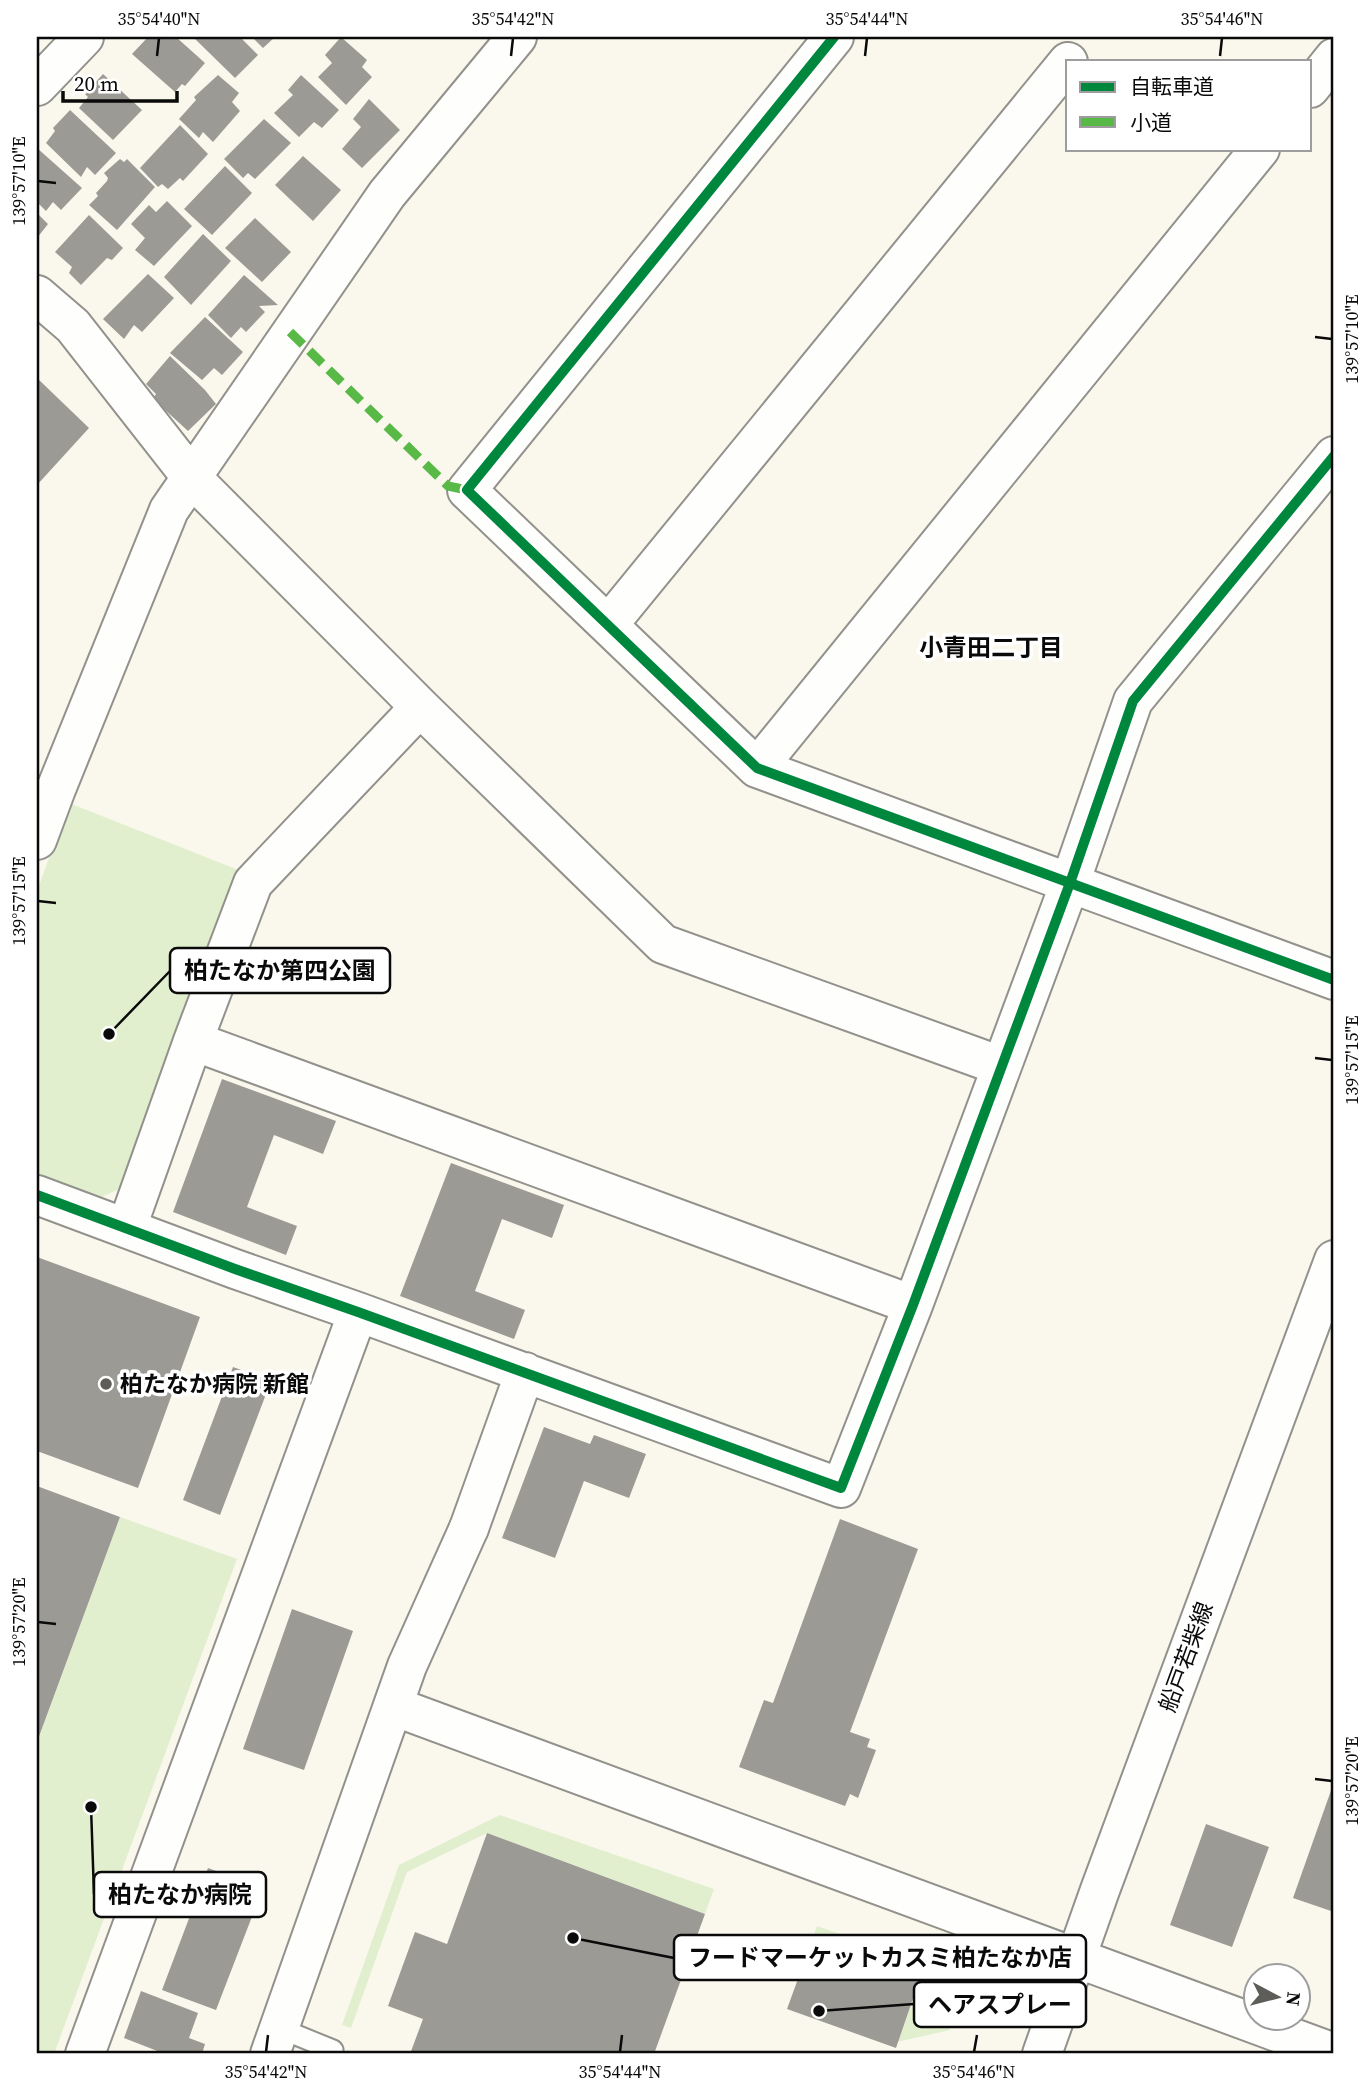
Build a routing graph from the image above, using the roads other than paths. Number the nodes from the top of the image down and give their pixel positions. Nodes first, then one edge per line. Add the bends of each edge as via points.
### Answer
1 (84, 37) edge
2 (517, 37) edge
3 (834, 37) edge
4 (1089, 37) edge
5 (1334, 58) edge
6 (1070, 60) edge
7 (1066, 64) edge
8 (37, 86) edge
9 (1312, 86) edge
10 (1259, 150) edge
11 (37, 295) edge
12 (1334, 456) edge
13 (192, 478) junction
14 (608, 625) junction
15 (420, 707) junction
16 (757, 768) junction
17 (37, 840) edge
18 (1070, 883) junction
19 (1334, 980) edge
20 (193, 1041) junction
21 (1001, 1066) junction
22 (37, 1195) edge
23 (127, 1227) junction
24 (1334, 1260) edge
25 (913, 1305) junction
26 (358, 1312) junction
27 (525, 1372) junction
28 (393, 1706) junction
29 (1076, 1956) junction
30 (274, 2041) edge
31 (333, 2050) dead end
32 (1334, 2053) edge
33 (85, 2054) edge
34 (1042, 2054) edge

1 - 8 street
2 - 13 street via 387,194
3 - 14 street via 467,490
4 - 6 street
5 - 9 street
7 - 14 street
10 - 16 street
11 - 13 street via 73,326
12 - 18 street via 1133,701
13 - 15 street
13 - 17 street via 169,510
14 - 16 street
15 - 20 street via 253,883
15 - 21 street via 663,944
16 - 18 street
18 - 19 street
18 - 21 street
20 - 23 street
20 - 25 street
21 - 25 street
22 - 23 street
23 - 26 street
24 - 29 street, 船戸若柴線
25 - 27 street via 841,1488
26 - 27 street
26 - 33 street
27 - 28 street via 469,1528
28 - 29 street
28 - 30 street
29 - 32 street
29 - 34 street, 船戸若柴線
30 - 31 lane

